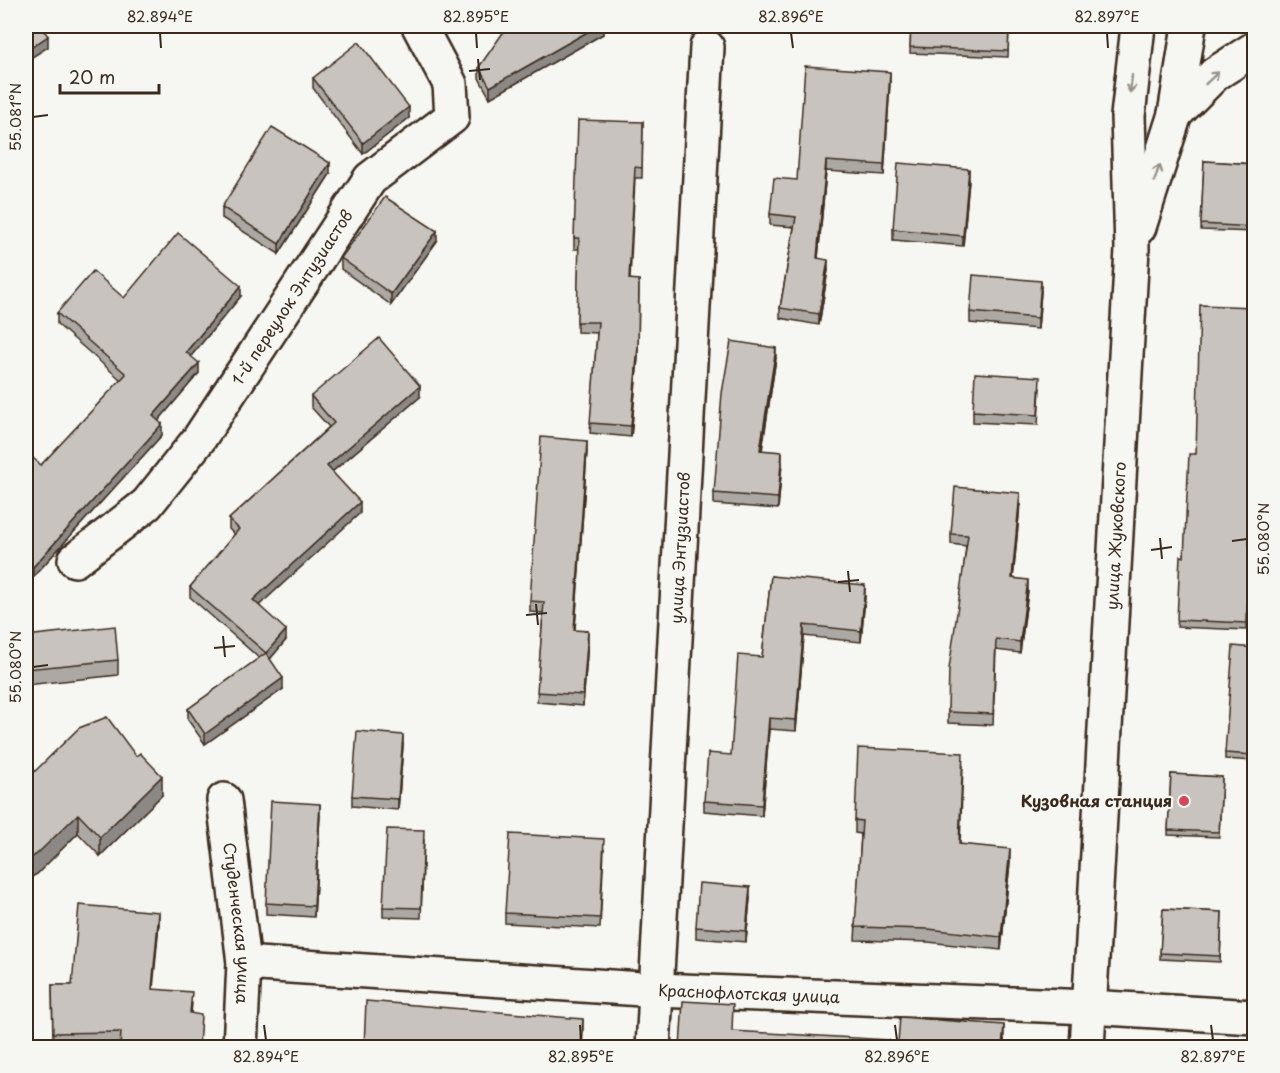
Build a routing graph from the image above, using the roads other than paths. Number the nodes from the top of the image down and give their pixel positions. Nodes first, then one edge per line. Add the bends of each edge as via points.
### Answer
1 (419, 26) edge
2 (1138, 26) edge
3 (1189, 26) edge
4 (707, 47) dead end
5 (1254, 49) edge
6 (1175, 114) junction
7 (1132, 249) junction
8 (75, 560) dead end
9 (224, 800) dead end
10 (244, 963) junction
11 (657, 990) junction
12 (1089, 1007) junction
13 (1254, 1017) edge
14 (240, 1047) edge
15 (653, 1047) edge
16 (1087, 1047) edge

1 - 8 street, 1-й переулок Энтузиастов via 450,84 452,117 370,179 199,439 147,504
2 -> 7 street, улица Жуковского via 1128,116
3 - 6 street
4 - 11 street, улица Энтузиастов
6 -> 5 street via 1215,74
7 -> 6 street
7 - 12 street, улица Жуковского
9 - 10 street, Студенческая улица
10 - 11 street, Краснофлотская улица
10 - 14 street, Студенческая улица
11 - 12 street, Краснофлотская улица
11 - 15 street, улица Энтузиастов
12 - 13 street, Краснофлотская улица
12 - 16 street, улица Жуковского

